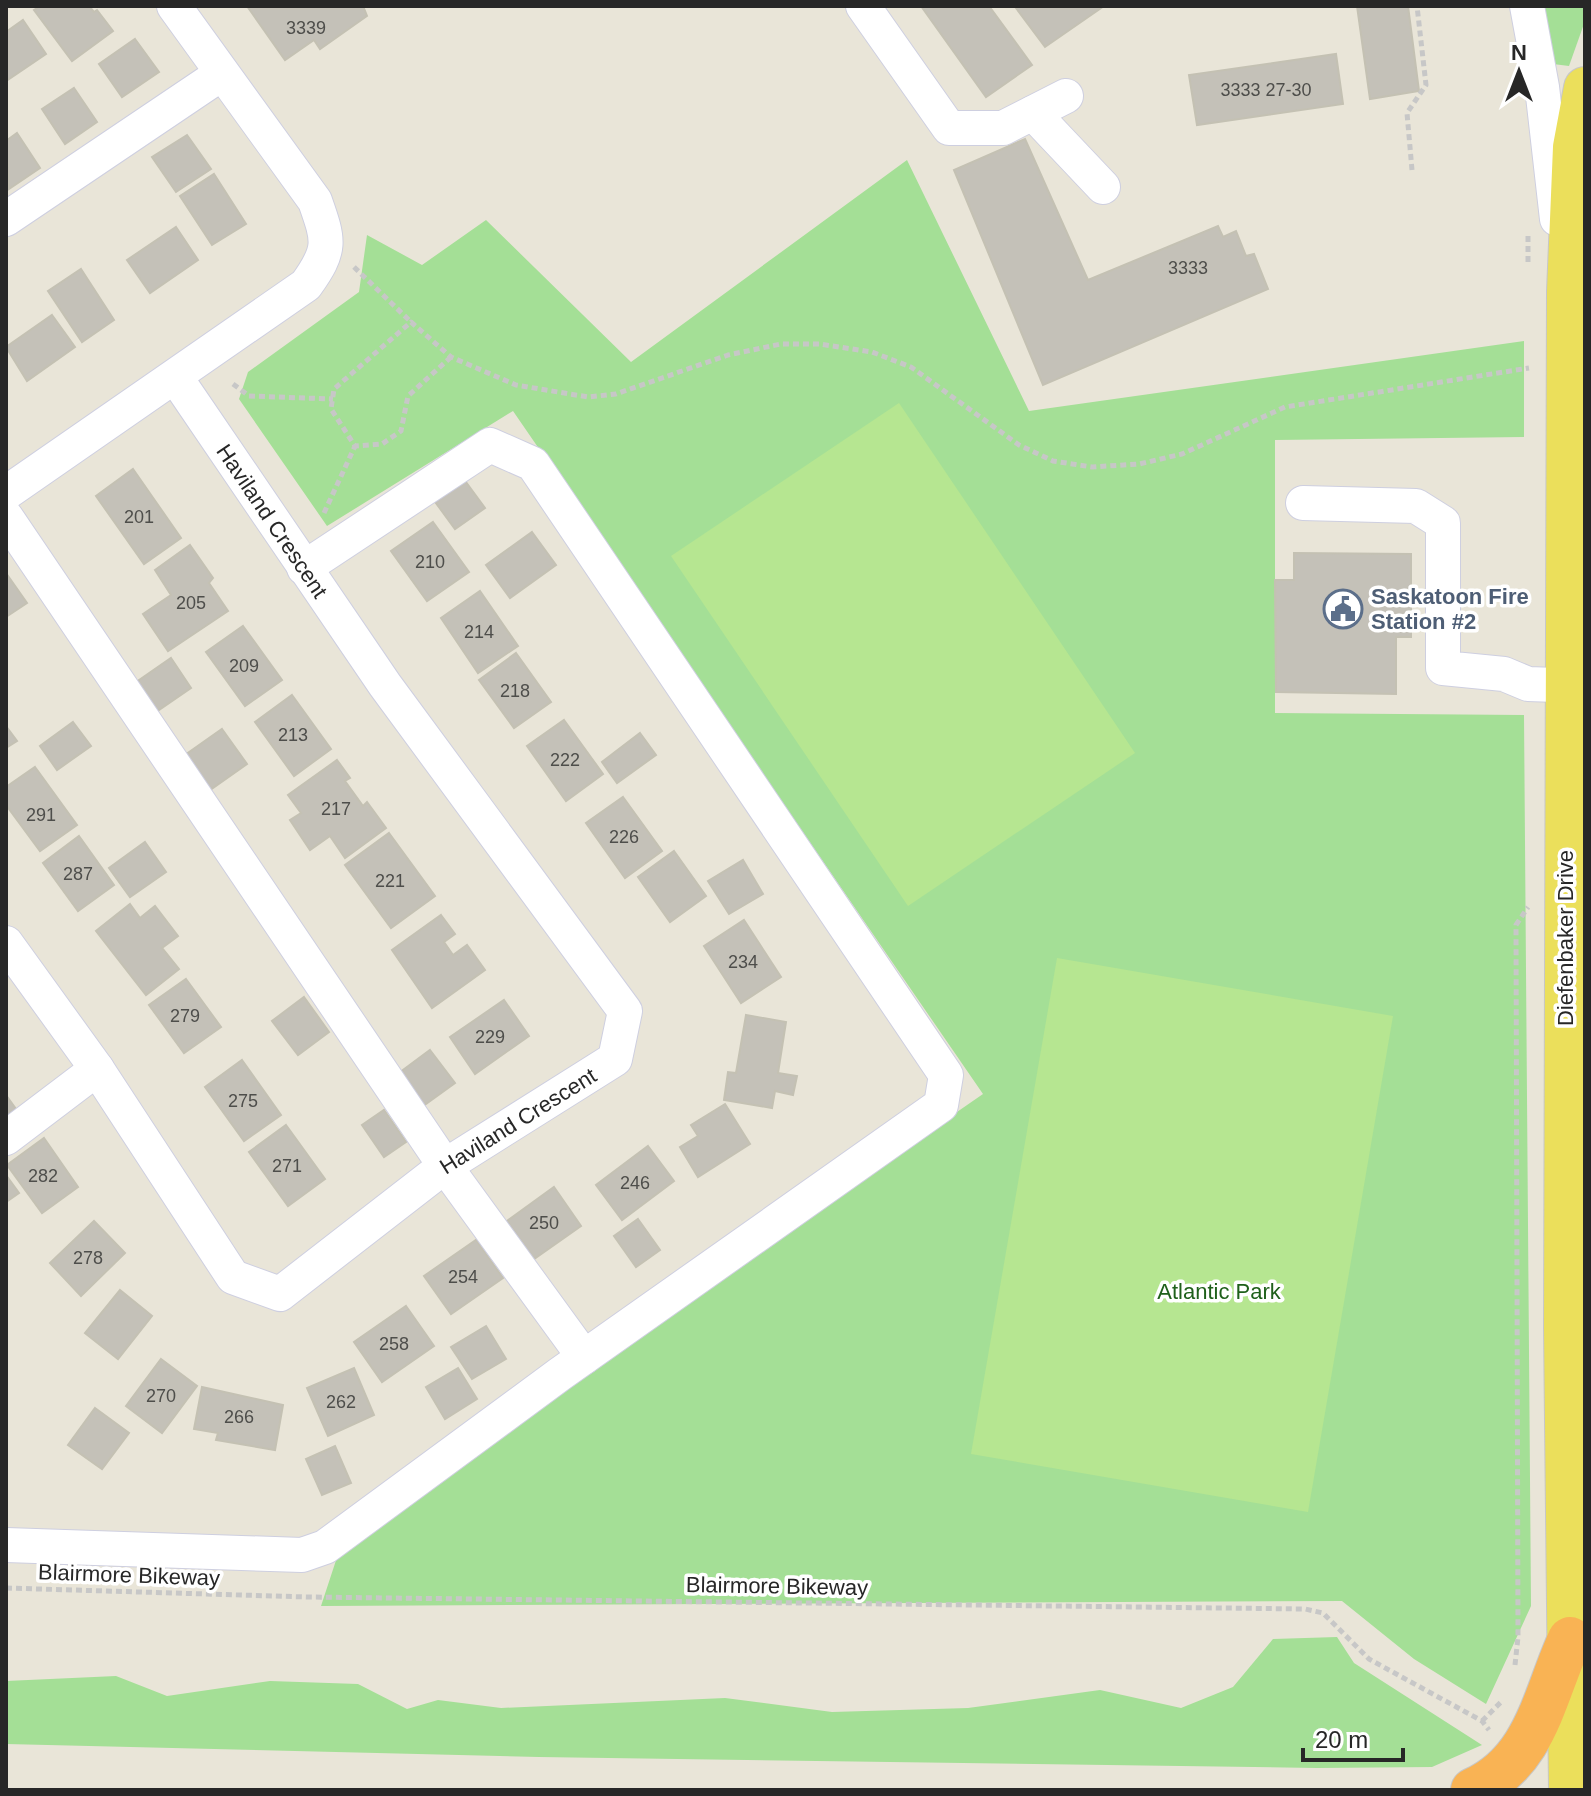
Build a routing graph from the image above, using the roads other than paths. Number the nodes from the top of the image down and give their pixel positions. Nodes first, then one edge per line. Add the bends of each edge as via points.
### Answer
1 (174, 6) edge
2 (863, 6) edge
3 (1527, 6) edge
4 (221, 74) junction
5 (1585, 88) edge
6 (1066, 96) dead end
7 (1033, 113) junction
8 (1103, 187) dead end
9 (6, 219) edge
10 (1568, 292) junction
11 (176, 378) junction
12 (6, 493) edge
13 (1303, 503) dead end
14 (6, 517) edge
15 (304, 568) junction
16 (1575, 686) edge
17 (6, 943) edge
18 (97, 1069) junction
19 (6, 1138) edge
20 (445, 1166) junction
21 (584, 1357) junction
22 (6, 1545) edge
23 (1570, 1639) junction
24 (1473, 1790) edge
25 (1570, 1790) edge

1 - 4 street
2 - 7 street via 949,128 1003,128
3 - 10 street
4 - 9 street
4 - 11 street via 315,201 327,250 306,285
5 - 10 main road, Diefenbaker Drive via 1574,147
6 - 7 street
7 - 8 street
10 - 16 main road, Diefenbaker Drive
11 - 12 street
11 - 15 street, Haviland Crescent
13 - 16 street via 1416,506 1443,523 1443,668 1504,674 1528,684
14 - 20 street
15 - 20 street, Haviland Crescent via 625,1011 615,1059
15 - 21 street via 490,445 533,464 946,1075 941,1105
16 - 23 main road, Diefenbaker Drive via 1565,1327
17 - 18 street, Haviland Crescent
18 - 19 street
18 - 20 street, Haviland Crescent via 233,1277 280,1294
20 - 21 street
21 - 22 street via 325,1547 302,1555
23 - 24 highway via 1524,1749 1509,1768
23 - 25 main road, Diefenbaker Drive

